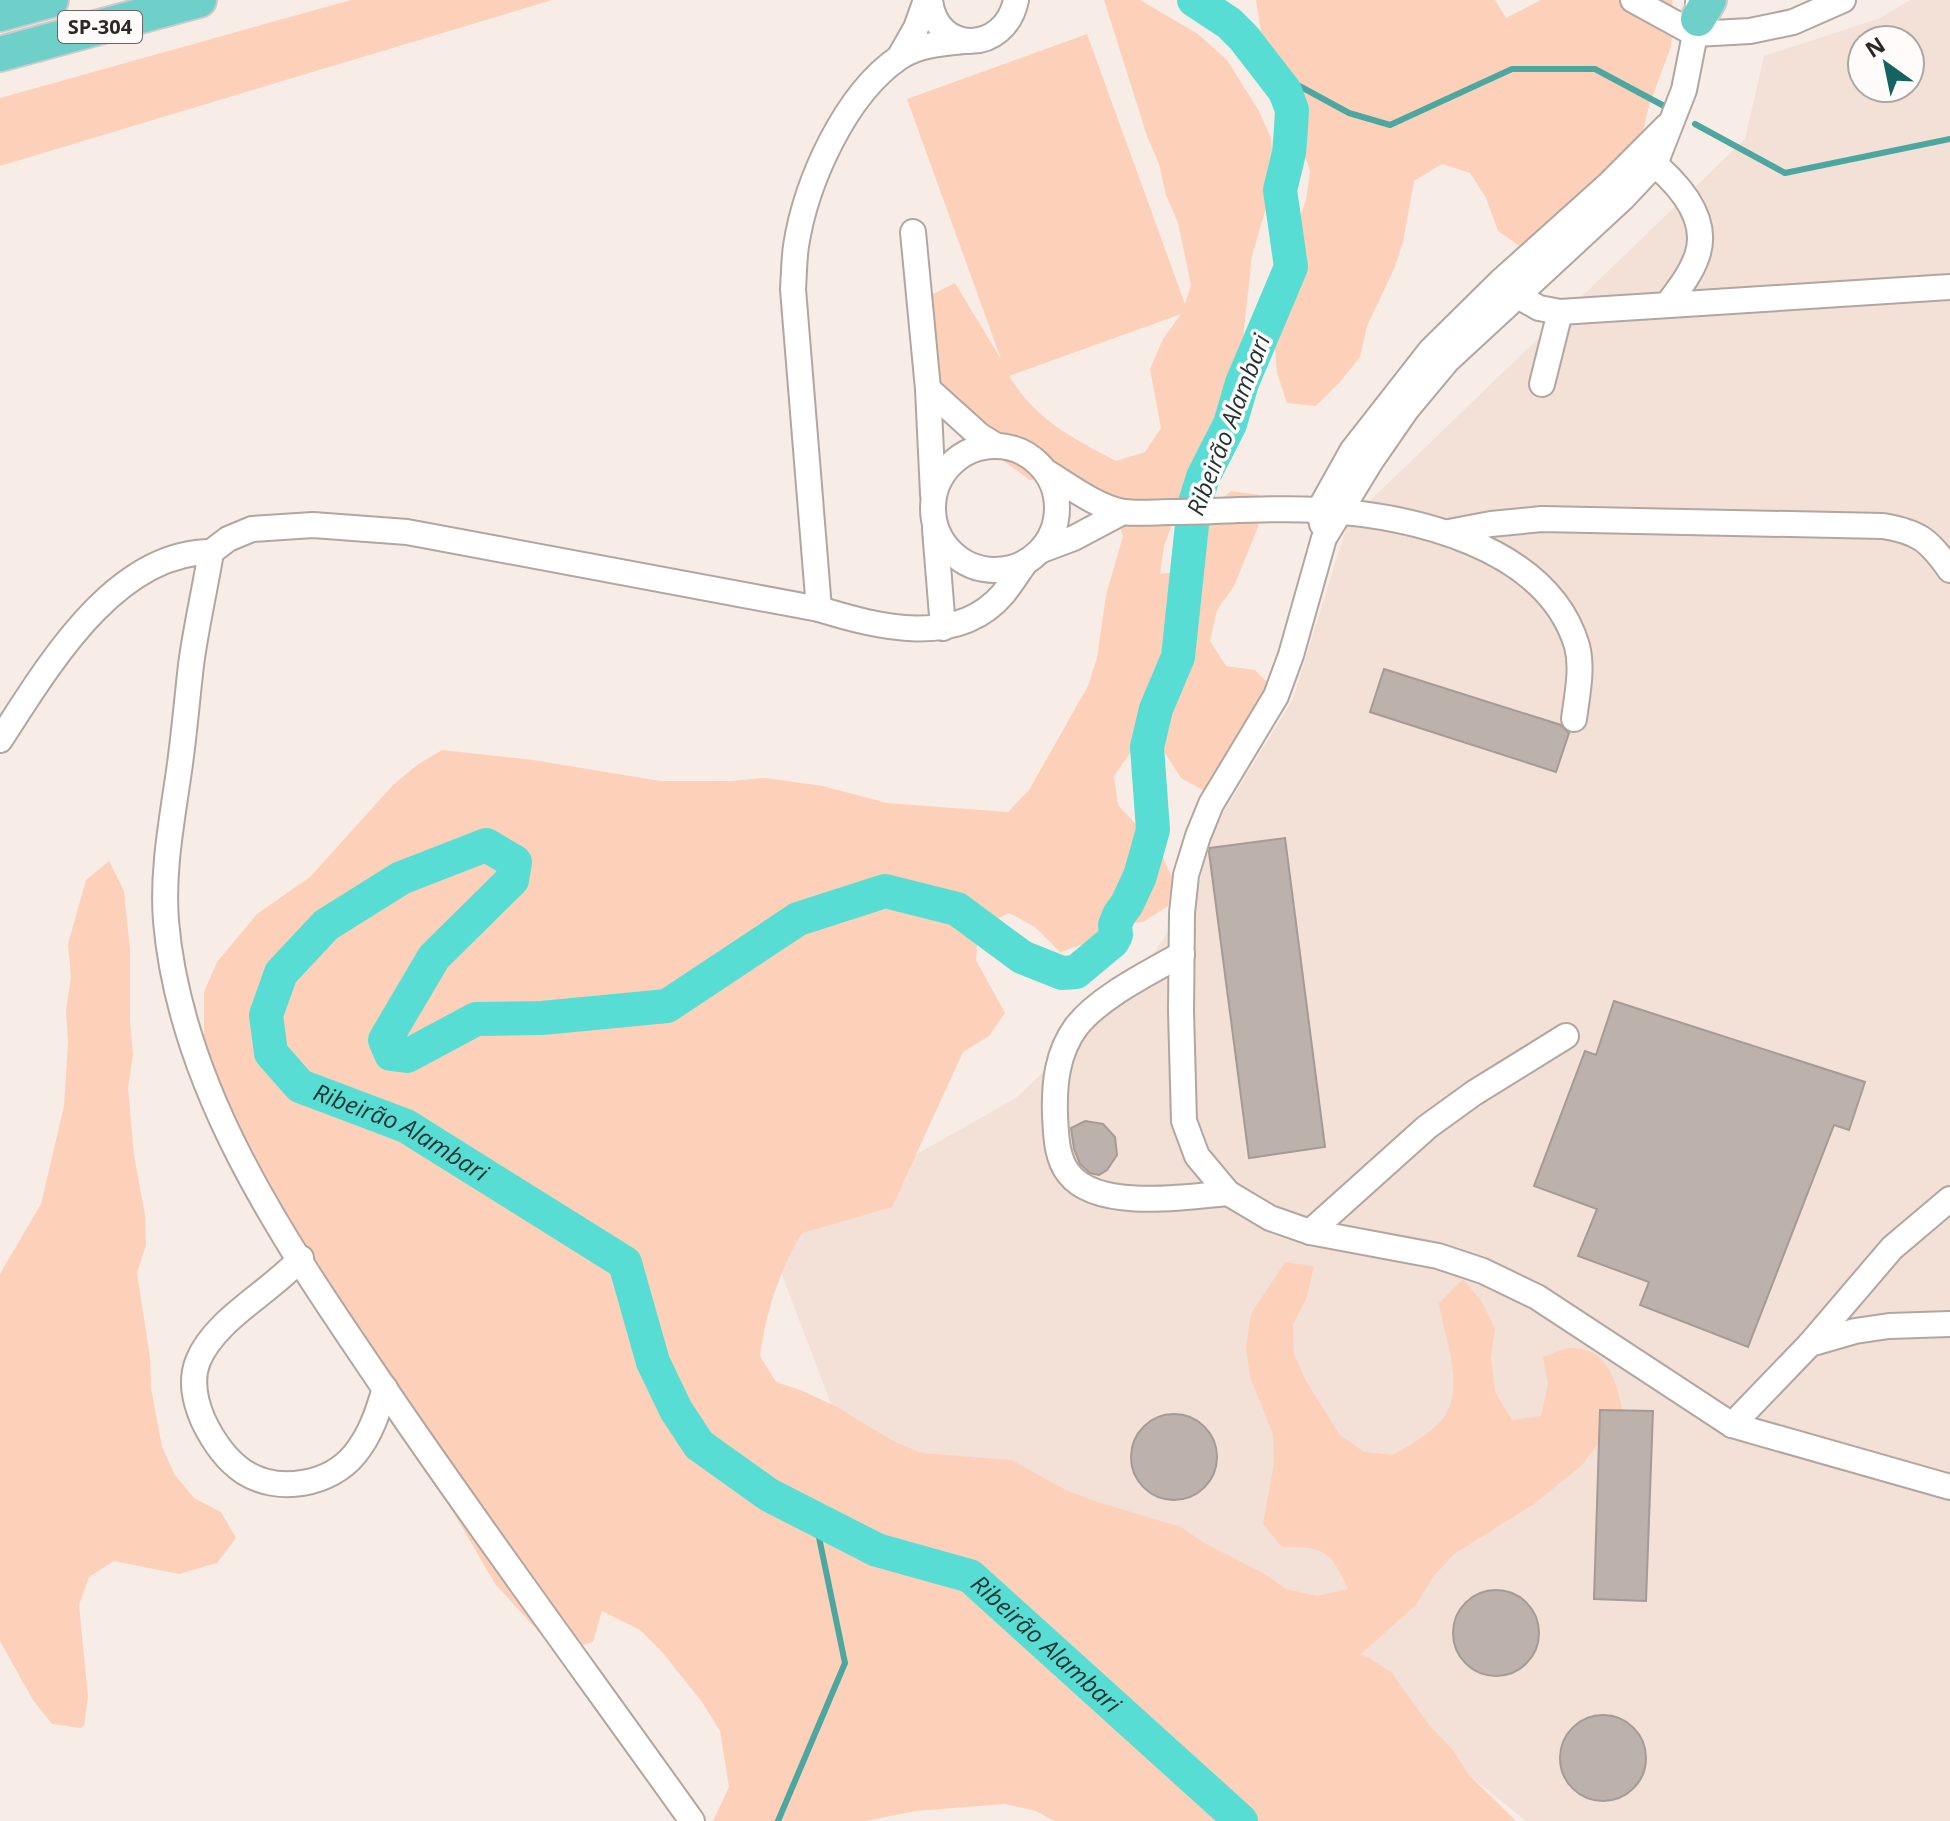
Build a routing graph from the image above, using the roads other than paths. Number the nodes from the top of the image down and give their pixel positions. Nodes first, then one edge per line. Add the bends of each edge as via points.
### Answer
1 (51, 0) edge
2 (199, 0) edge
3 (928, 0) edge
4 (1016, 0) edge
5 (1633, 0) edge
6 (1843, 0) edge
7 (1700, 13) edge
8 (0, 14) edge
9 (964, 41) junction
10 (0, 54) edge
11 (900, 56) junction
12 (1648, 158) junction
13 (913, 232) dead end
14 (1950, 287) edge
15 (1516, 295) junction
16 (1667, 305) junction
17 (1560, 312) junction
18 (1542, 384) dead end
19 (928, 389) junction
20 (995, 445) junction
21 (1048, 473) junction
22 (933, 498) junction
23 (1132, 512) junction
24 (1329, 512) junction
25 (934, 523) junction
26 (1449, 532) junction
27 (211, 552) junction
28 (1034, 556) junction
29 (1950, 570) edge
30 (819, 609) junction
31 (943, 628) junction
32 (1574, 719) dead end
33 (0, 740) edge
34 (1182, 954) junction
35 (1566, 1036) dead end
36 (1228, 1193) junction
37 (1950, 1199) edge
38 (1310, 1232) junction
39 (301, 1258) junction
40 (1950, 1324) edge
41 (1810, 1344) junction
42 (385, 1388) junction
43 (1732, 1425) junction
44 (1950, 1487) edge
45 (692, 1821) edge

1 - 8 highway, SP-304
2 - 10 highway, SP-304
3 - 9 street via 941,28
3 - 11 street
4 - 9 street via 1004,28 992,37
5 - 7 street
6 - 7 street via 1793,22 1750,31
7 - 12 street via 1684,90
9 - 11 street via 929,45
11 - 30 street via 851,106 835,133 796,246 793,289
12 - 15 street via 1623,198
12 - 16 street via 1681,191 1701,239 1687,277
12 - 24 street via 1608,185 1431,350 1352,451
13 - 19 street
14 - 16 street
15 - 17 street
15 - 24 street via 1447,361
16 - 17 street
17 - 18 street
19 - 20 street
19 - 22 street
20 - 21 street via 1016,448
20 - 22 street via 962,455 948,466
21 - 23 street via 1087,496
21 - 28 street via 1058,512 1053,532
22 - 25 street
23 - 24 street
23 - 28 street
24 - 26 street
24 - 34 street via 1276,696 1211,804 1198,836 1186,875
25 - 28 street via 960,560 981,569 1003,570
25 - 31 street
26 - 29 street via 1542,519 1883,526 1924,538
26 - 32 street via 1525,572 1557,609 1577,647 1580,673
27 - 30 street via 252,529 313,525 407,532
27 - 33 street via 188,552 159,562 103,604 69,641
27 - 39 street via 168,847 170,956 199,1064 219,1113 251,1178
28 - 31 street via 1002,596 976,616
30 - 31 street via 874,625
34 - 36 street via 1184,1121 1197,1156
34 - 36 street via 1107,999 1078,1025 1062,1051 1054,1087 1059,1154 1070,1175 1093,1191 1128,1198
35 - 38 street via 1427,1127
36 - 38 street via 1270,1218
37 - 41 street via 1892,1248
38 - 43 street via 1438,1256 1483,1271 1537,1297
39 - 42 street
39 - 42 street via 210,1339 197,1362 193,1384 209,1432 245,1473 266,1482 315,1481 354,1456 377,1417
40 - 41 street via 1889,1326
41 - 43 street
42 - 45 street
43 - 44 street

